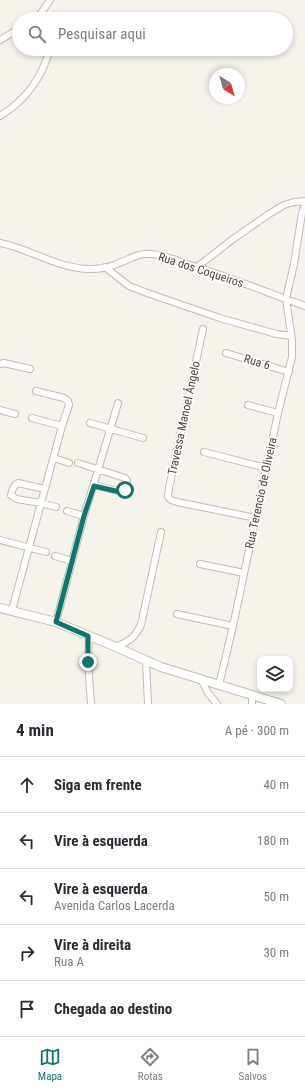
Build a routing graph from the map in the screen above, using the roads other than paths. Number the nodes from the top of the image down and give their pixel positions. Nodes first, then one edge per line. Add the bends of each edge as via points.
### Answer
1 (50, 0) edge
2 (42, 12) edge
3 (12, 32) edge
4 (0, 40) edge
5 (47, 56) edge
6 (0, 116) edge
7 (305, 201) edge
8 (305, 205) edge
9 (2, 243) edge
10 (0, 250) edge
11 (105, 267) junction
12 (197, 267) junction
13 (286, 299) junction
14 (305, 306) edge
15 (203, 329) dead end
16 (291, 336) junction
17 (226, 353) dead end
18 (0, 364) edge
19 (30, 369) dead end
20 (289, 372) junction
21 (36, 391) dead end
22 (118, 403) dead end
23 (248, 405) dead end
24 (0, 410) edge
25 (278, 413) junction
26 (15, 414) dead end
27 (32, 418) dead end
28 (90, 423) dead end
29 (62, 426) junction
30 (110, 428) junction
31 (143, 438) dead end
32 (204, 452) dead end
33 (54, 458) junction
34 (69, 463) dead end
35 (78, 463) dead end
36 (266, 468) junction
37 (98, 470) junction
38 (94, 486) junction
39 (45, 489) junction
40 (41, 504) junction
41 (56, 507) dead end
42 (67, 511) dead end
43 (84, 516) junction
44 (256, 518) junction
45 (161, 532) dead end
46 (0, 540) edge
47 (30, 548) junction
48 (46, 552) dead end
49 (55, 556) dead end
50 (72, 560) junction
51 (200, 564) dead end
52 (244, 573) junction
53 (0, 608) edge
54 (12, 610) junction
55 (177, 614) dead end
56 (56, 622) junction
57 (232, 626) junction
58 (88, 636) junction
59 (116, 647) junction
60 (146, 661) junction
61 (201, 679) junction
62 (219, 685) junction
63 (252, 695) junction
64 (91, 704) edge
65 (148, 704) edge
66 (217, 704) edge
67 (252, 704) edge
68 (281, 704) edge

1 - 2 street
3 - 4 street
5 - 6 street via 39,76 28,92 14,108
7 - 12 street via 284,205 269,214
8 - 13 street
9 - 10 street
9 - 11 street, Rua dos Coqueiros via 63,265 89,269
11 - 12 street, Rua dos Coqueiros via 132,257 151,254
11 - 16 street via 129,286 150,294 220,318
12 - 13 street, Rua dos Coqueiros
13 - 14 street, Rua dos Coqueiros
13 - 16 street, Rua Terencio de Oliveira
15 - 44 street, Travessa Manoel Ângelo via 168,497 177,502
16 - 20 street, Rua Terencio de Oliveira via 293,350
17 - 20 street, Rua 6
18 - 19 street
20 - 25 street, Rua Terencio de Oliveira
21 - 29 street via 67,400 69,405
22 - 30 street
23 - 25 street
24 - 26 street
25 - 36 street, Rua Terencio de Oliveira
27 - 29 street
28 - 30 street
29 - 33 street
30 - 31 street
30 - 37 street
32 - 36 street
33 - 34 street
33 - 39 street
35 - 37 street
36 - 44 street, Rua Terencio de Oliveira
37 - 38 street
37 - 38 street via 125,478 127,482 125,490 121,492
38 - 43 street
39 - 40 street
39 - 40 street via 18,483 12,493 16,499
40 - 41 street
40 - 47 street
42 - 43 street
43 - 50 street
44 - 52 street, Rua Terencio de Oliveira
45 - 59 street via 141,625 136,635
46 - 47 street
47 - 48 street
47 - 54 street
49 - 50 street
50 - 56 street
51 - 52 street
52 - 57 street, Rua Terencio de Oliveira
53 - 54 street
54 - 56 street
55 - 57 street
56 - 58 street
57 - 62 street, Rua Terencio de Oliveira
58 - 59 street
58 - 64 street
59 - 60 street
60 - 61 street
60 - 65 street
61 - 62 street
61 - 66 street
62 - 63 street
63 - 67 street
63 - 68 street

